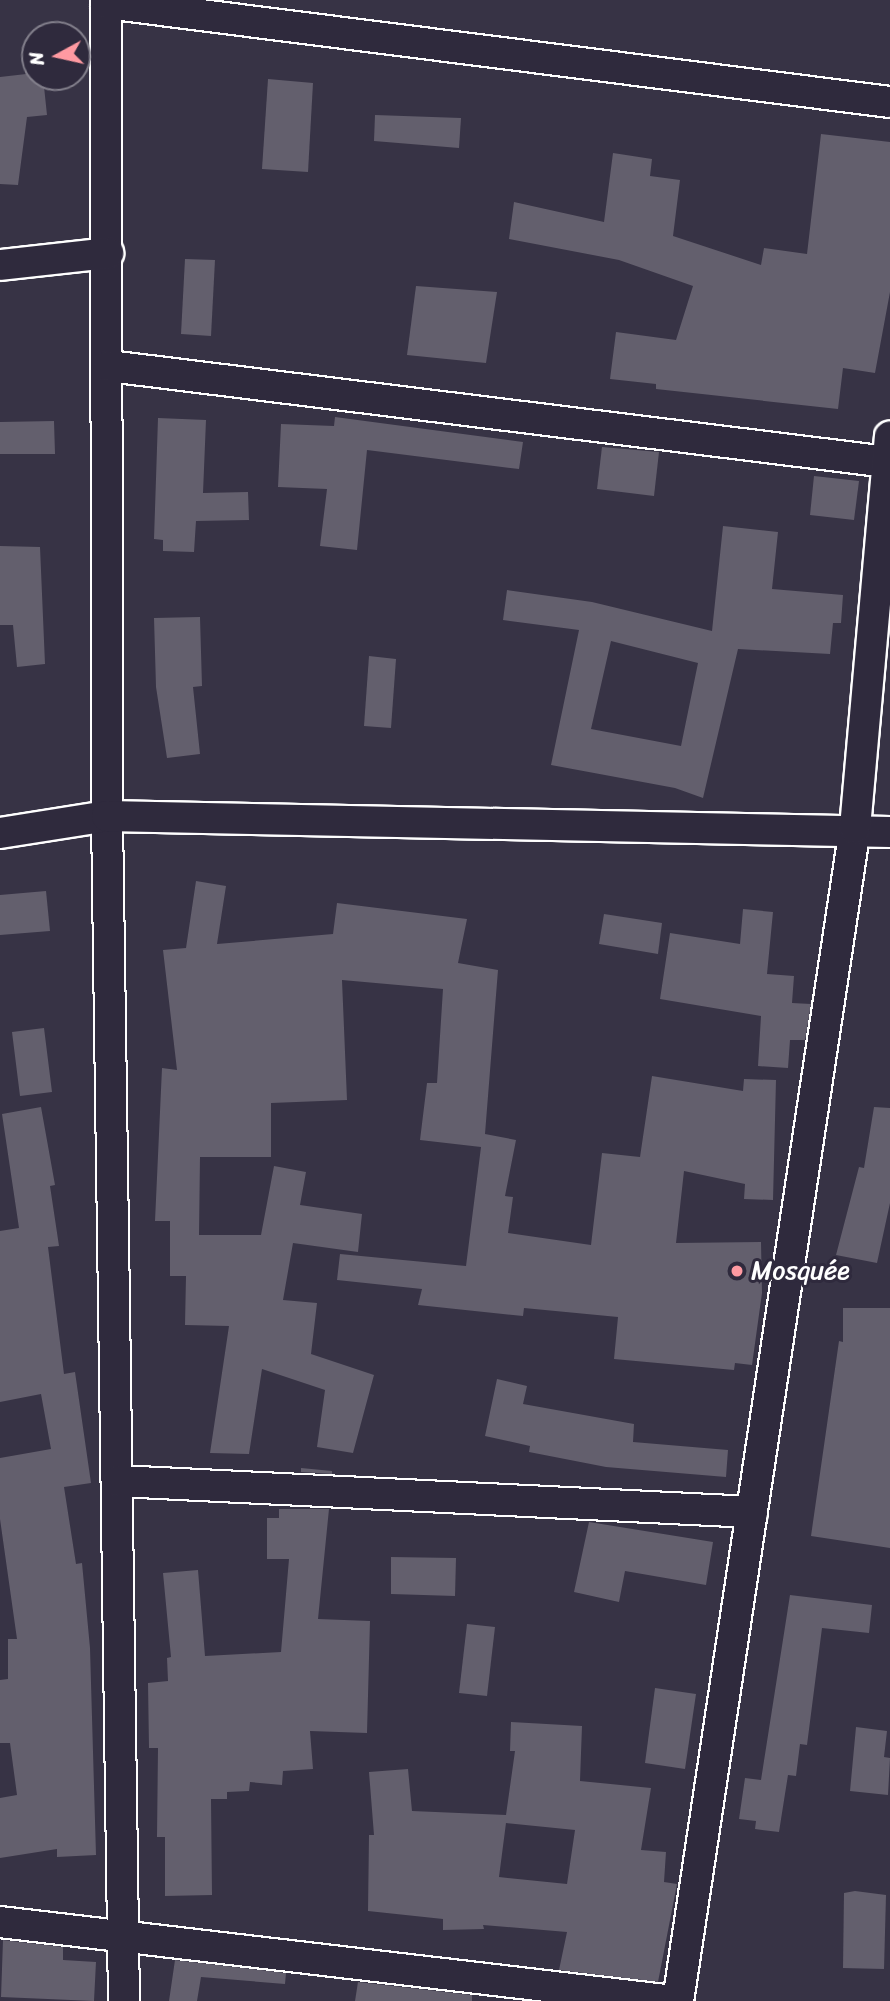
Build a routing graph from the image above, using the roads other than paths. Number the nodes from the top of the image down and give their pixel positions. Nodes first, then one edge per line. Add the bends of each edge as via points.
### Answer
1 (106, 2) edge
2 (890, 102) edge
3 (108, 253) junction
4 (0, 265) edge
5 (109, 366) junction
6 (889, 450) edge
7 (107, 816) junction
8 (855, 828) junction
9 (0, 832) edge
10 (890, 832) edge
11 (118, 1481) junction
12 (752, 1511) junction
13 (0, 1922) edge
14 (122, 1936) junction
15 (124, 2001) edge
16 (676, 2001) edge

1 - 2 street
1 - 3 street
3 - 4 street
3 - 5 street
5 - 6 street
5 - 7 street
6 - 8 street
7 - 8 street
7 - 9 street
7 - 11 street
8 - 10 street
8 - 12 street
11 - 12 street
11 - 14 street
12 - 16 street
13 - 14 street
14 - 15 street
14 - 16 street

